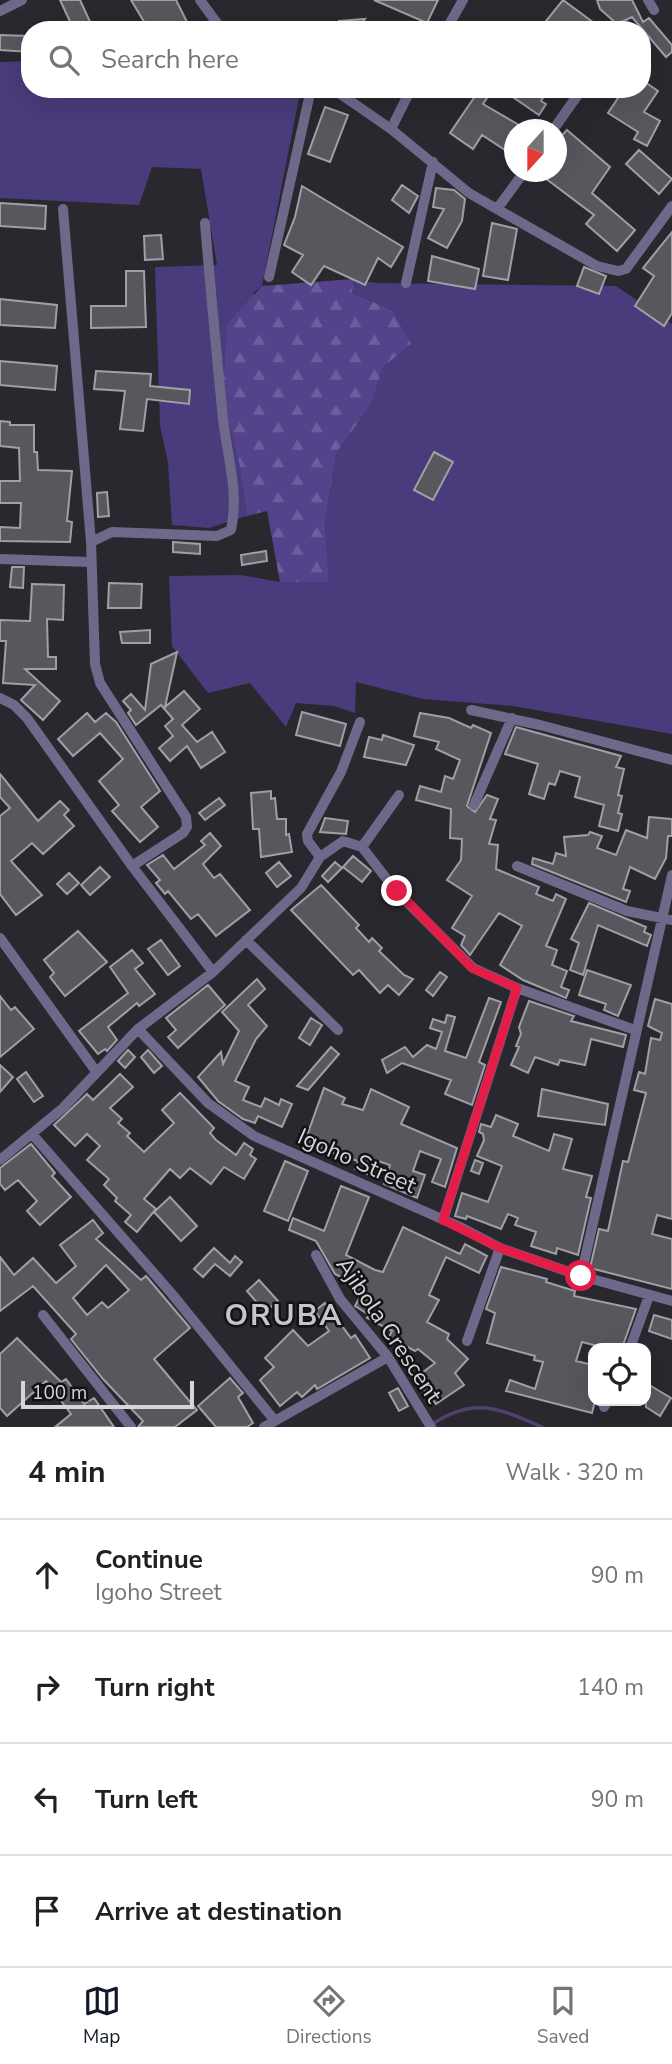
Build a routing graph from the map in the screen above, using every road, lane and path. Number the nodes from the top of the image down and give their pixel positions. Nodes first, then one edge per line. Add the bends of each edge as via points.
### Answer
1 (22, 0) edge
2 (200, 0) edge
3 (463, 0) edge
4 (648, 0) edge
5 (654, 10) dead end
6 (0, 11) edge
7 (215, 21) edge
8 (451, 21) edge
9 (309, 98) edge
10 (346, 98) edge
11 (406, 98) edge
12 (576, 98) edge
13 (561, 119) edge
14 (391, 129) junction
15 (433, 162) junction
16 (517, 182) edge
17 (672, 206) edge
18 (63, 209) dead end
19 (497, 209) junction
20 (205, 223) dead end
21 (269, 277) dead end
22 (406, 283) dead end
23 (91, 542) junction
24 (0, 559) edge
25 (89, 562) junction
26 (0, 698) edge
27 (471, 710) dead end
28 (512, 718) junction
29 (360, 722) dead end
30 (672, 760) edge
31 (399, 795) dead end
32 (474, 805) dead end
33 (362, 847) junction
34 (320, 857) junction
35 (132, 866) junction
36 (517, 866) dead end
37 (672, 875) edge
38 (667, 920) edge
39 (0, 938) edge
40 (246, 940) junction
41 (213, 972) junction
42 (517, 988) junction
43 (138, 1029) junction
44 (338, 1030) dead end
45 (635, 1030) junction
46 (95, 1070) junction
47 (32, 1134) junction
48 (0, 1160) edge
49 (443, 1220) junction
50 (500, 1248) junction
51 (316, 1255) dead end
52 (581, 1276) junction
53 (649, 1296) junction
54 (672, 1301) edge
55 (43, 1315) dead end
56 (467, 1341) dead end
57 (632, 1343) edge
58 (388, 1357) junction
59 (275, 1421) junction
60 (131, 1427) edge
61 (264, 1427) edge
62 (431, 1427) edge

1 - 6 street
2 - 7 street
3 - 8 street
4 - 5 street
9 - 21 street
10 - 14 street
11 - 14 street
12 - 13 street
14 - 15 street
15 - 19 street
15 - 22 street
16 - 19 street
17 - 19 street via 631,265 618,271 597,266
18 - 23 street
20 - 23 street via 212,322 236,506 231,530 217,536 112,533
23 - 25 street
24 - 25 street
25 - 35 street via 100,683 186,817 183,833
26 - 35 street via 27,718
27 - 28 street
28 - 30 street
28 - 32 street
29 - 34 street via 341,772 307,834
31 - 33 street
33 - 34 street via 343,841
33 - 42 street via 419,915 472,968
34 - 40 street via 300,888
35 - 41 street
36 - 38 street via 627,911
37 - 38 street
38 - 45 street
39 - 46 street
40 - 41 street
40 - 44 street
41 - 43 street
42 - 45 street
42 - 49 street
43 - 46 street
43 - 49 street, Igoho Street via 208,1103 238,1127
45 - 52 street
46 - 47 street via 63,1108
47 - 48 street
47 - 59 street
49 - 50 street, Igoho Street
50 - 52 street, Igoho Street
50 - 56 street
51 - 58 street, Ajibola Crescent via 340,1298
52 - 53 street, Igoho Street
53 - 54 street, Igoho Street
53 - 57 street
55 - 60 street
58 - 59 street
58 - 62 street, Ajibola Crescent
59 - 61 street

